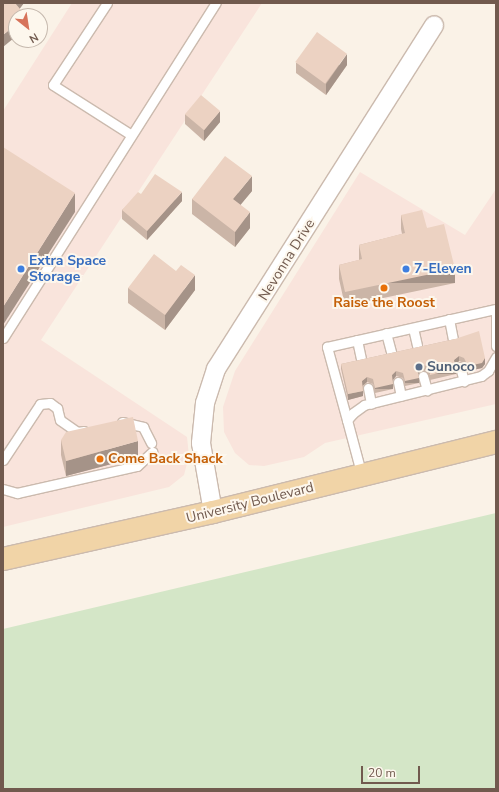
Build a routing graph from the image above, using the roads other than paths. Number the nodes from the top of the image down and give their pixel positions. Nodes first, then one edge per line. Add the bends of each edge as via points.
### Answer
1 (107, 3) edge
2 (216, 3) edge
3 (434, 25) dead end
4 (130, 134) junction
5 (496, 309) edge
6 (496, 314) edge
7 (449, 319) junction
8 (413, 328) junction
9 (386, 333) junction
10 (3, 338) edge
11 (453, 339) edge
12 (356, 340) junction
13 (417, 346) edge
14 (496, 346) edge
15 (391, 352) edge
16 (496, 357) edge
17 (361, 360) edge
18 (460, 367) dead end
19 (423, 376) dead end
20 (464, 381) junction
21 (398, 382) dead end
22 (368, 388) dead end
23 (427, 390) junction
24 (401, 396) junction
25 (371, 404) junction
26 (347, 420) junction
27 (112, 424) edge
28 (98, 427) edge
29 (496, 442) edge
30 (3, 460) edge
31 (362, 476) junction
32 (3, 489) edge
33 (213, 512) junction
34 (3, 559) edge

1 - 4 lane via 53,85
2 - 4 lane
3 - 33 street, Nevonna Drive via 216,369 205,403 201,444
4 - 10 lane
5 - 7 lane
6 - 14 lane
7 - 8 lane
7 - 11 lane
8 - 9 lane
8 - 13 lane
9 - 12 lane
9 - 15 lane
12 - 17 lane
12 - 26 lane via 327,347
16 - 20 lane via 488,371
18 - 20 lane
19 - 23 lane
20 - 23 lane
21 - 24 lane
22 - 25 lane
23 - 24 lane
24 - 25 lane
25 - 26 lane via 353,412
26 - 31 lane
27 - 32 lane via 136,423 148,434 151,447 138,466 17,493
28 - 30 lane via 77,432 60,420 57,408 50,403 40,404
29 - 31 main road, University Boulevard
31 - 33 main road, University Boulevard
33 - 34 main road, University Boulevard

